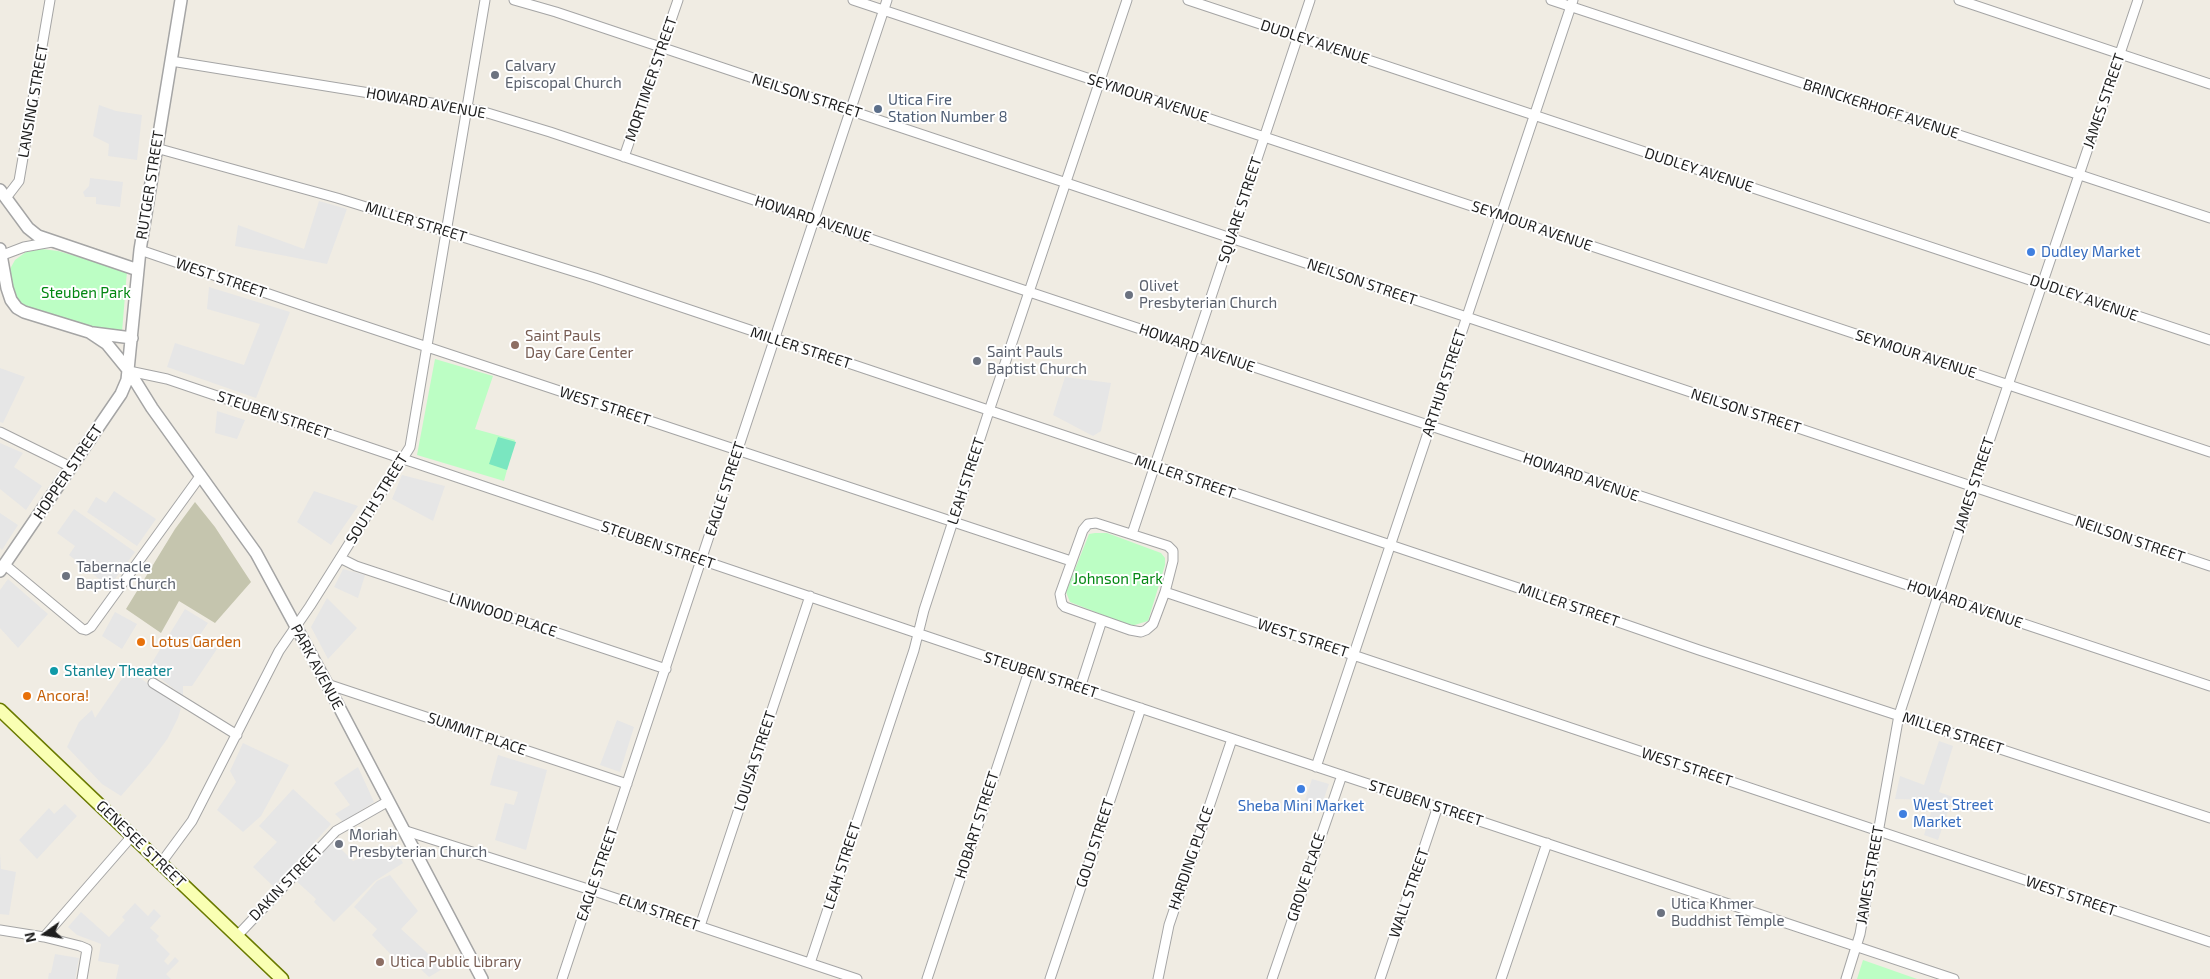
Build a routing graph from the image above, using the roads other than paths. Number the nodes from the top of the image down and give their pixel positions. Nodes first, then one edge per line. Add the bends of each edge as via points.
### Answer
1 (50, 0) edge
2 (181, 0) edge
3 (485, 0) edge
4 (514, 0) edge
5 (678, 0) edge
6 (853, 0) edge
7 (887, 0) edge
8 (1127, 0) edge
9 (1188, 0) edge
10 (1310, 0) edge
11 (1551, 0) edge
12 (1959, 0) edge
13 (2138, 0) edge
14 (1572, 3) edge
15 (884, 10) junction
16 (1297, 37) junction
17 (662, 48) junction
18 (2120, 54) junction
19 (171, 61) junction
20 (1100, 82) junction
21 (2210, 84) edge
22 (468, 109) junction
23 (851, 111) junction
24 (1535, 116) junction
25 (1264, 136) junction
26 (156, 148) junction
27 (624, 157) junction
28 (2078, 174) junction
29 (1066, 183) junction
30 (3, 194) edge
31 (1501, 215) junction
32 (2210, 218) edge
33 (814, 219) junction
34 (447, 230) junction
35 (1231, 238) junction
36 (52, 242) junction
37 (140, 250) junction
38 (0, 254) edge
39 (138, 270) junction
40 (2042, 284) junction
41 (1030, 293) junction
42 (1466, 318) junction
43 (89, 332) junction
44 (132, 338) junction
45 (774, 339) junction
46 (2210, 340) edge
47 (427, 346) junction
48 (1194, 347) junction
49 (129, 371) junction
50 (2008, 384) junction
51 (989, 411) junction
52 (1430, 425) junction
53 (0, 432) edge
54 (738, 450) junction
55 (2210, 452) edge
56 (403, 459) junction
57 (72, 467) junction
58 (1155, 467) junction
59 (200, 475) junction
60 (1974, 486) junction
61 (953, 521) junction
62 (1132, 534) junction
63 (1391, 546) junction
64 (340, 558) junction
65 (701, 560) junction
66 (1072, 561) junction
67 (2210, 566) edge
68 (2, 567) edge
69 (1165, 592) junction
70 (1938, 595) junction
71 (810, 596) junction
72 (1102, 620) junction
73 (296, 627) junction
74 (918, 634) junction
75 (1354, 655) junction
76 (666, 669) junction
77 (1029, 671) junction
78 (153, 683) dead end
79 (327, 684) junction
80 (2210, 686) edge
81 (1080, 688) junction
82 (1141, 708) junction
83 (0, 710) edge
84 (1899, 715) junction
85 (237, 735) junction
86 (1232, 739) junction
87 (1316, 767) junction
88 (1342, 775) junction
89 (628, 784) junction
90 (387, 802) junction
91 (1438, 806) junction
92 (2210, 818) edge
93 (403, 830) junction
94 (1878, 831) junction
95 (132, 836) junction
96 (1547, 843) junction
97 (161, 863) junction
98 (591, 890) junction
99 (700, 926) junction
100 (0, 930) edge
101 (237, 936) junction
102 (44, 937) junction
103 (2210, 942) edge
104 (1856, 947) junction
105 (810, 963) junction
106 (82, 979) edge
107 (282, 979) edge
108 (482, 979) edge
109 (562, 979) edge
110 (857, 979) edge
111 (927, 979) edge
112 (1050, 979) edge
113 (1158, 979) edge
114 (1272, 979) edge
115 (1380, 979) edge
116 (1501, 979) edge
117 (1846, 979) edge
118 (1954, 979) edge

1 - 30 street, LANSING STREET via 19,181
2 - 19 street, RUTGER STREET
3 - 22 street, SOUTH STREET
4 - 17 street, NEILSON STREET
5 - 17 street, MORTIMER STREET
6 - 15 street, SEYMOUR AVENUE
7 - 15 street, EAGLE STREET
8 - 20 street, LEAH STREET
9 - 16 street, DUDLEY AVENUE
10 - 16 street, SQUARE STREET
11 - 14 street, BRINCKERHOFF AVENUE
12 - 18 street
13 - 18 street, JAMES STREET
14 - 24 street, ARTHUR STREET
14 - 28 street, BRINCKERHOFF AVENUE
15 - 20 street, SEYMOUR AVENUE
15 - 23 street, EAGLE STREET
16 - 24 street, DUDLEY AVENUE
16 - 25 street, SQUARE STREET
17 - 23 street, NEILSON STREET
17 - 27 street, MORTIMER STREET
18 - 21 street
18 - 28 street, JAMES STREET
19 - 22 street, HOWARD AVENUE
19 - 26 street, RUTGER STREET
20 - 25 street, SEYMOUR AVENUE
20 - 29 street, LEAH STREET
22 - 27 street, HOWARD AVENUE
22 - 34 street, SOUTH STREET
23 - 29 street, NEILSON STREET
23 - 33 street, EAGLE STREET
24 - 31 street, ARTHUR STREET
24 - 40 street, DUDLEY AVENUE
25 - 31 street, SEYMOUR AVENUE
25 - 35 street, SQUARE STREET
26 - 34 street, MILLER STREET
26 - 37 street, RUTGER STREET
27 - 33 street, HOWARD AVENUE
28 - 32 street, BRINCKERHOFF AVENUE
28 - 40 street, JAMES STREET
29 - 35 street, NEILSON STREET
29 - 41 street, LEAH STREET
30 - 36 street via 28,228
31 - 42 street, ARTHUR STREET
31 - 50 street, SEYMOUR AVENUE
33 - 41 street, HOWARD AVENUE
33 - 45 street, EAGLE STREET
34 - 45 street, MILLER STREET
34 - 47 street, SOUTH STREET
35 - 42 street, NEILSON STREET
35 - 48 street, SQUARE STREET
36 - 38 street
36 - 39 street
37 - 39 street, RUTGER STREET
37 - 47 street, WEST STREET
38 - 43 street via 7,288 18,308
39 - 44 street, RUTGER STREET
40 - 46 street, DUDLEY AVENUE
40 - 50 street, JAMES STREET
41 - 48 street, HOWARD AVENUE
41 - 51 street, LEAH STREET
42 - 52 street, ARTHUR STREET
42 - 60 street, NEILSON STREET
43 - 44 street
43 - 49 street via 107,344
44 - 49 street, RUTGER STREET
45 - 51 street, MILLER STREET
45 - 54 street, EAGLE STREET
47 - 54 street, WEST STREET
47 - 56 street, SOUTH STREET via 410,447
48 - 52 street, HOWARD AVENUE
48 - 58 street, SQUARE STREET
49 - 56 street, STEUBEN STREET via 167,378
49 - 57 street, HOPPER STREET via 121,394
49 - 59 street, PARK AVENUE
50 - 55 street, SEYMOUR AVENUE
50 - 60 street, JAMES STREET
51 - 58 street, MILLER STREET
51 - 61 street, LEAH STREET
52 - 63 street, ARTHUR STREET
52 - 70 street, HOWARD AVENUE
53 - 57 street
54 - 61 street, WEST STREET
54 - 65 street, EAGLE STREET
56 - 64 street, SOUTH STREET
56 - 65 street, STEUBEN STREET
57 - 68 street, HOPPER STREET
58 - 62 street, SQUARE STREET
58 - 63 street, MILLER STREET
59 - 68 street via 86,630
59 - 73 street, PARK AVENUE via 256,553
60 - 67 street, NEILSON STREET
60 - 70 street, JAMES STREET
61 - 66 street, WEST STREET
61 - 74 street, LEAH STREET
62 - 66 street via 1096,523 1088,524
62 - 69 street via 1168,546 1173,551
63 - 75 street, ARTHUR STREET
63 - 84 street, MILLER STREET
64 - 73 street, SOUTH STREET
64 - 76 street, LINWOOD PLACE
65 - 71 street, STEUBEN STREET
65 - 76 street, EAGLE STREET
66 - 72 street via 1060,594 1062,604
69 - 72 street via 1153,624 1146,630 1130,630
69 - 75 street, WEST STREET
70 - 80 street, HOWARD AVENUE
70 - 84 street, JAMES STREET
71 - 74 street, STEUBEN STREET
71 - 99 street, LOUISA STREET
72 - 81 street
73 - 79 street, PARK AVENUE
73 - 85 street, SOUTH STREET via 279,651
74 - 77 street, STEUBEN STREET
74 - 105 street, LEAH STREET
75 - 87 street, ARTHUR STREET
75 - 94 street, WEST STREET
76 - 89 street, EAGLE STREET
77 - 81 street, STEUBEN STREET
77 - 111 street, HOBART STREET
78 - 85 street
79 - 89 street, SUMMIT PLACE
79 - 90 street, PARK AVENUE
81 - 82 street, STEUBEN STREET
82 - 86 street, STEUBEN STREET
82 - 112 street, GOLD STREET
83 - 95 main road, GENESEE STREET
84 - 92 street, MILLER STREET
84 - 94 street, JAMES STREET
85 - 97 street, SOUTH STREET via 192,821
86 - 87 street, STEUBEN STREET
86 - 113 street, HARDING PLACE via 1169,926
87 - 88 street, STEUBEN STREET
88 - 91 street, STEUBEN STREET
88 - 114 street, GROVE PLACE
89 - 98 street, EAGLE STREET
90 - 93 street, PARK AVENUE
90 - 101 street, DAKIN STREET via 336,831
91 - 96 street, STEUBEN STREET
91 - 115 street, WALL STREET
93 - 98 street, ELM STREET
93 - 108 street, PARK AVENUE
94 - 103 street, WEST STREET
94 - 104 street, JAMES STREET
95 - 97 main road, GENESEE STREET
95 - 102 street
96 - 104 street, STEUBEN STREET
96 - 116 street
97 - 101 main road, GENESEE STREET
98 - 99 street, ELM STREET
98 - 109 street, EAGLE STREET
99 - 105 street, ELM STREET
100 - 102 street
101 - 107 main road, GENESEE STREET
102 - 106 street via 87,949
104 - 117 street, JAMES STREET
104 - 118 street, STEUBEN STREET
105 - 110 street, ELM STREET

